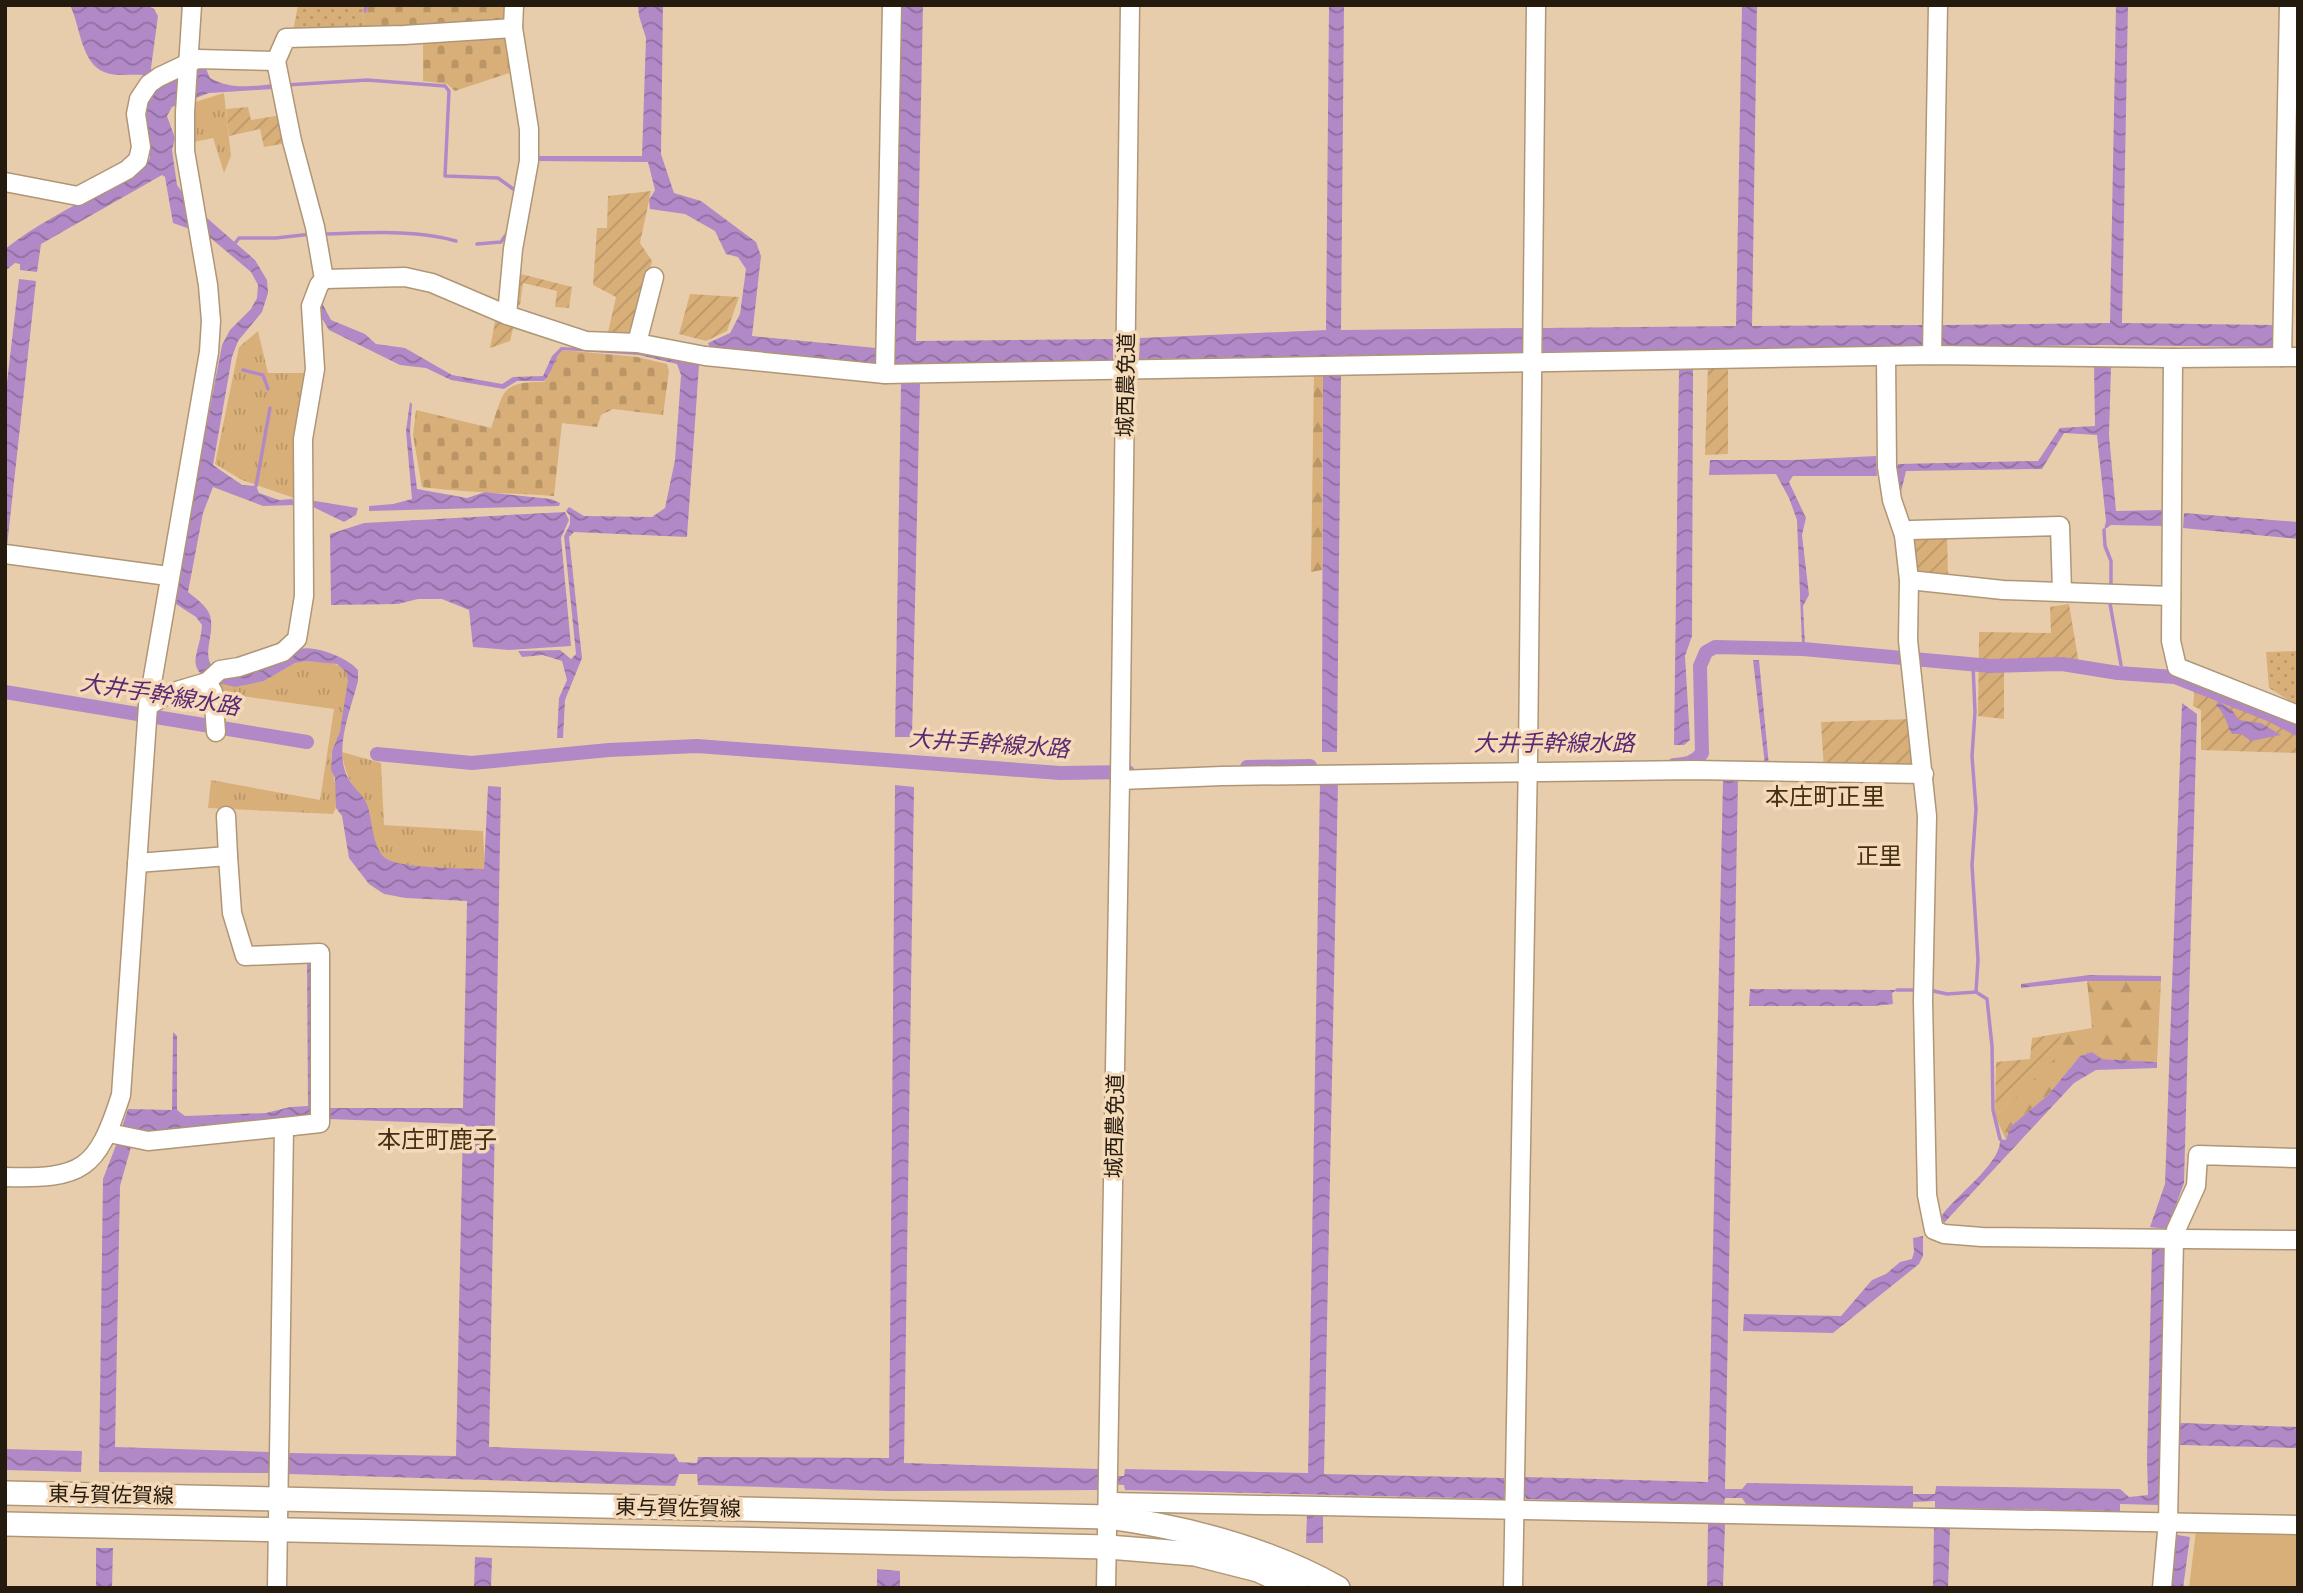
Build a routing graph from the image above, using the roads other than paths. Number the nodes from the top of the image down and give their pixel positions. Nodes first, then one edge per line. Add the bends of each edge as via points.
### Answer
1 (192, 5) edge
2 (514, 5) edge
3 (892, 5) edge
4 (1130, 5) edge
5 (1536, 5) edge
6 (1938, 5) edge
7 (2289, 5) edge
8 (513, 28) junction
9 (196, 60) junction
10 (276, 61) junction
11 (2292, 143) edge
12 (5, 182) edge
13 (654, 277) dead end
14 (324, 279) junction
15 (507, 315) junction
16 (637, 343) junction
17 (1932, 355) junction
18 (1886, 357) junction
19 (2290, 357) edge
20 (2173, 358) junction
21 (1533, 362) junction
22 (1126, 371) junction
23 (885, 374) junction
24 (1904, 536) junction
25 (5, 554) edge
26 (168, 576) junction
27 (1909, 580) junction
28 (2062, 591) junction
29 (2171, 596) junction
30 (214, 676) junction
31 (147, 714) junction
32 (2298, 715) edge
33 (216, 726) dead end
34 (1528, 766) junction
35 (1121, 772) junction
36 (1924, 775) junction
37 (226, 816) dead end
38 (228, 856) junction
39 (137, 863) junction
40 (284, 1128) junction
41 (121, 1135) junction
42 (2298, 1158) edge
43 (5, 1177) edge
44 (2174, 1240) junction
45 (2298, 1240) edge
46 (5, 1493) edge
47 (1109, 1495) junction
48 (1514, 1496) junction
49 (278, 1498) junction
50 (2168, 1521) junction
51 (5, 1524) edge
52 (2298, 1525) edge
53 (277, 1530) junction
54 (1108, 1547) junction
55 (276, 1588) edge
56 (1106, 1588) edge
57 (1297, 1588) edge
58 (1338, 1588) edge
59 (1513, 1588) edge
60 (2162, 1588) edge

1 - 9 street
2 - 8 street
3 - 23 street
4 - 22 street, 城西農免道
5 - 21 street
6 - 17 street
7 - 11 street
8 - 10 street via 286,38
8 - 15 street via 529,129 529,161
9 - 10 street
9 - 12 street via 154,81 139,99 135,114 141,147 138,160 127,170 78,196
9 - 26 street via 185,111 185,152 211,321
10 - 14 street
11 - 19 street
13 - 16 street
14 - 15 street via 405,277
14 - 30 street via 311,306 315,369 303,439 304,596 297,639 283,652
15 - 16 street via 586,341
16 - 23 street via 700,355
17 - 18 street
17 - 20 street
18 - 21 street
18 - 24 street via 1887,467
19 - 20 street
20 - 29 street
21 - 22 street
21 - 34 street
22 - 23 street
22 - 35 street, 城西農免道
24 - 27 street
24 - 28 street via 1911,530 2060,526
25 - 26 street
26 - 31 street
27 - 28 street
27 - 36 street via 1908,640
28 - 29 street
29 - 32 street via 2171,641 2177,667
30 - 31 street via 170,693
30 - 33 street
31 - 39 street
34 - 35 street via 1222,776
34 - 36 street via 1691,762
34 - 48 street
35 - 47 street, 城西農免道
36 - 44 street via 1927,1195 1934,1230 1982,1237
37 - 38 street
38 - 39 street
38 - 40 street via 232,913 245,956 320,953 320,1123
39 - 41 street
40 - 41 street via 148,1141
40 - 49 street
41 - 43 street via 75,1170 48,1178
42 - 44 street via 2198,1155 2196,1186
44 - 45 street
44 - 50 street
46 - 49 main road, 東与賀佐賀線
47 - 48 street
47 - 49 main road, 東与賀佐賀線
47 - 54 street, 城西農免道
47 - 58 main road, 東与賀佐賀線 via 1157,1523 1264,1552
48 - 50 street
48 - 59 street
49 - 53 street
50 - 52 street
50 - 60 street
51 - 53 main road, 東与賀佐賀線
53 - 54 main road, 東与賀佐賀線
53 - 55 street
54 - 56 street, 城西農免道
54 - 57 main road, 東与賀佐賀線 via 1195,1554 1258,1570

